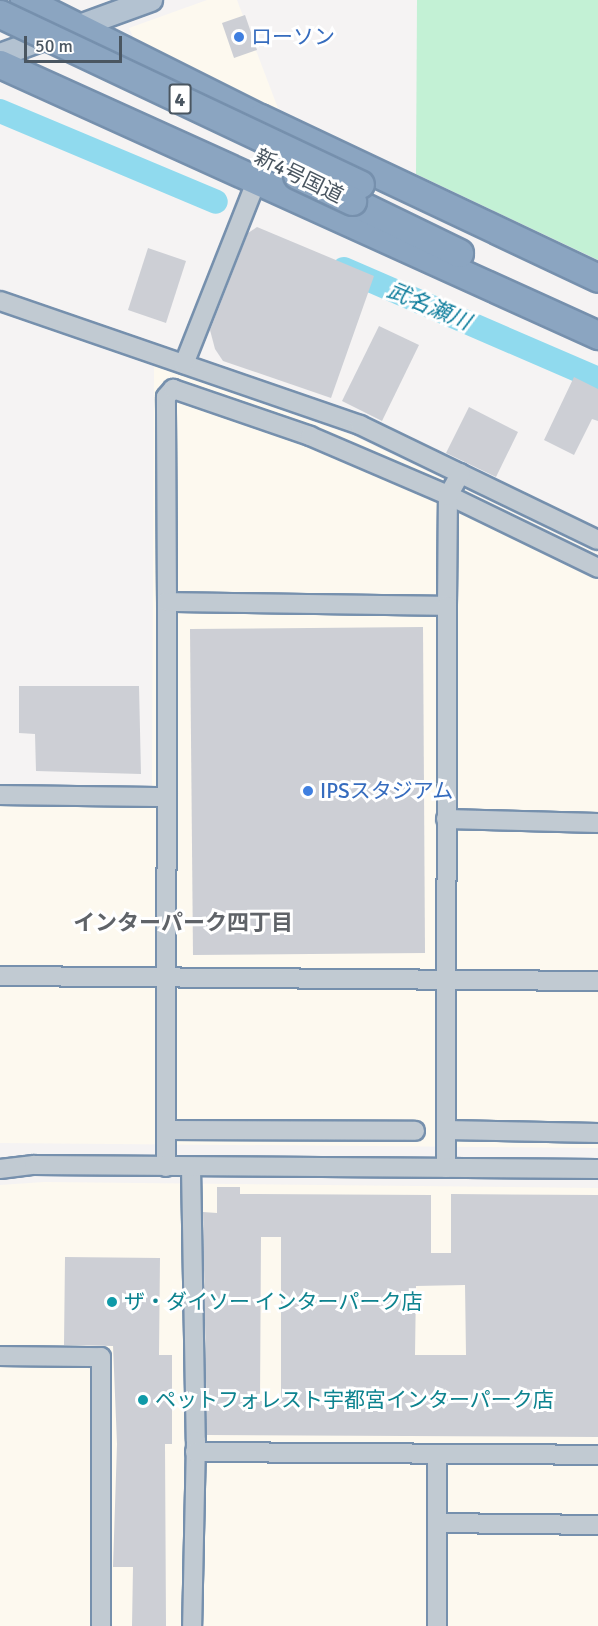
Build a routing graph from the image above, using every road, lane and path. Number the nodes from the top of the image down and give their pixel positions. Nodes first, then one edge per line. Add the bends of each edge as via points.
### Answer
1 (24, 0) edge
2 (151, 0) edge
3 (0, 14) edge
4 (81, 25) junction
5 (0, 33) edge
6 (0, 55) edge
7 (0, 64) edge
8 (256, 182) junction
9 (356, 193) junction
10 (598, 278) edge
11 (598, 296) edge
12 (0, 301) edge
13 (598, 319) edge
14 (598, 335) edge
15 (184, 364) junction
16 (461, 473) junction
17 (447, 496) junction
18 (598, 540) edge
19 (598, 568) edge
20 (167, 602) junction
21 (447, 606) junction
22 (0, 795) edge
23 (167, 797) junction
24 (446, 819) junction
25 (598, 823) edge
26 (0, 976) edge
27 (167, 977) junction
28 (446, 978) junction
29 (598, 981) edge
30 (166, 1130) junction
31 (446, 1130) junction
32 (415, 1131) dead end
33 (598, 1133) edge
34 (166, 1167) junction
35 (191, 1167) junction
36 (446, 1168) junction
37 (0, 1169) edge
38 (598, 1169) edge
39 (0, 1356) edge
40 (195, 1452) junction
41 (437, 1455) junction
42 (598, 1455) edge
43 (437, 1523) junction
44 (598, 1525) edge
45 (101, 1626) edge
46 (192, 1626) edge
47 (437, 1626) edge

1 - 4 highway
2 - 4 main road
3 - 9 highway, 新4号国道 / 4, bridge
4 - 6 main road
4 - 10 highway via 260,118
5 - 9 highway, 新4号国道 / 4, bridge
7 - 8 highway
8 - 14 highway
8 - 15 street
9 - 11 highway, 新4号国道 / 4
9 - 13 highway, 新4号国道 / 4
12 - 15 street
15 - 16 street via 360,425
16 - 17 street
16 - 18 street
17 - 19 street
17 - 20 street via 310,436 173,389 166,397
17 - 21 street
20 - 21 street
20 - 23 street
21 - 24 street
22 - 23 street
23 - 27 street
24 - 25 street
24 - 28 street
26 - 27 street
27 - 28 street
27 - 30 street
28 - 29 street
28 - 31 street
30 - 32 street
30 - 34 street
31 - 33 street
31 - 36 street
34 - 35 street
34 - 37 street
35 - 36 street
35 - 40 street
36 - 38 street
39 - 45 street via 101,1357
40 - 41 street
40 - 46 street
41 - 42 street
41 - 43 street
43 - 44 street
43 - 47 street

